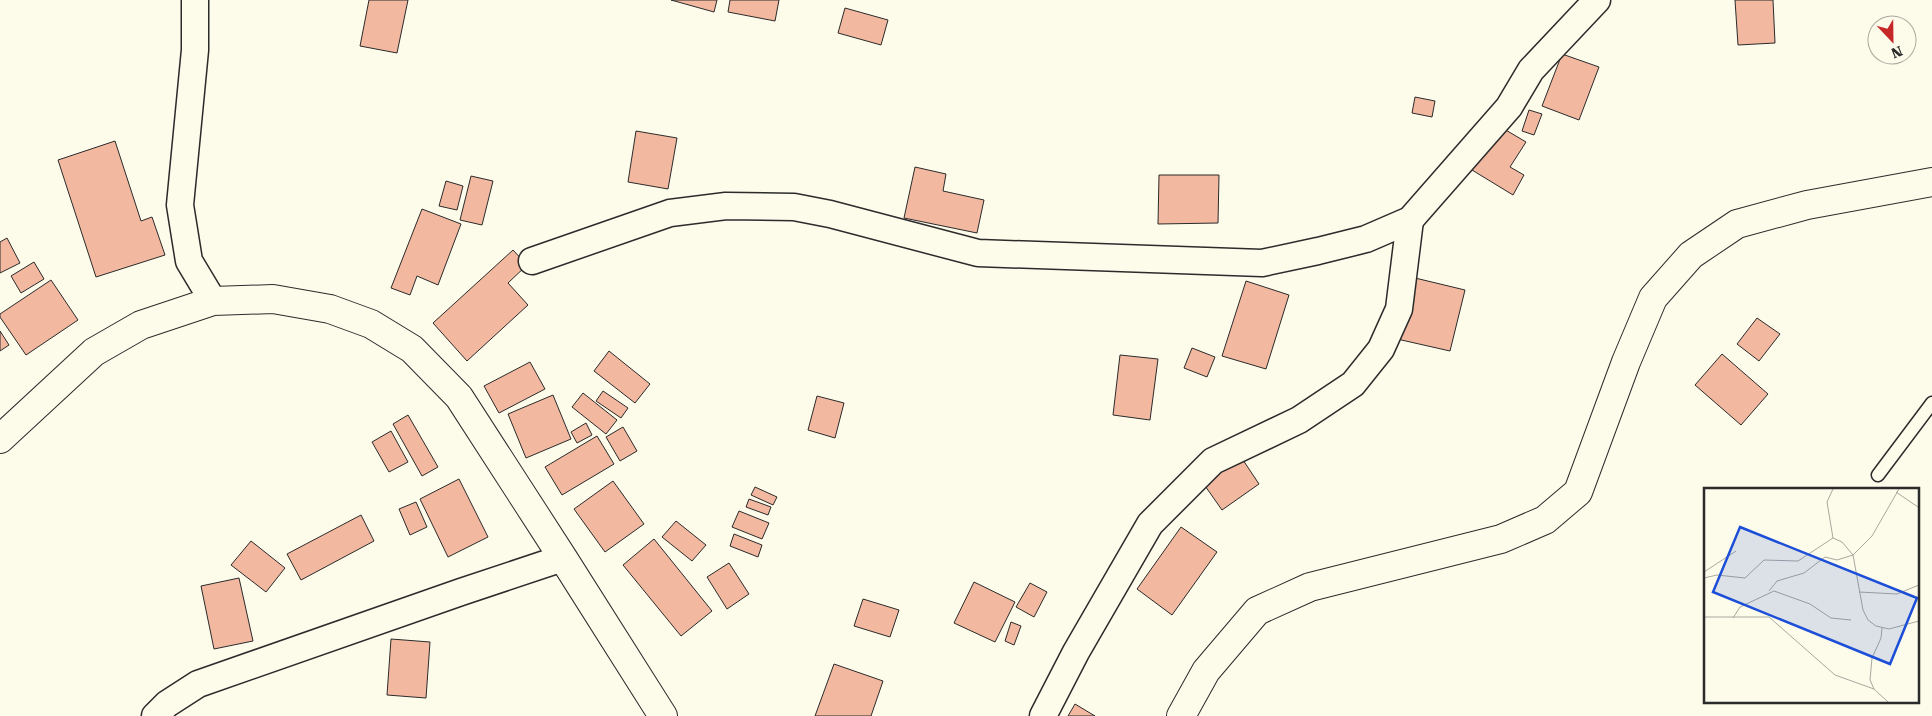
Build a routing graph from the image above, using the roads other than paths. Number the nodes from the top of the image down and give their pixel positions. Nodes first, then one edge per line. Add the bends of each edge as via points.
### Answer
1 (195, 0) edge
2 (1597, 0) edge
3 (1932, 182) edge
4 (1410, 220) junction
5 (532, 261) dead end
6 (213, 301) junction
7 (1932, 403) edge
8 (0, 439) edge
9 (1878, 475) dead end
10 (563, 558) junction
11 (156, 716) edge
12 (663, 716) edge
13 (1043, 716) edge
14 (1181, 716) edge

1 - 6 street via 195,50 180,205 189,261
2 - 4 street via 1531,70 1509,107
3 - 14 main road via 1807,205 1737,224 1691,255 1653,298 1578,492 1545,520 1500,539 1310,587 1257,611 1206,670
4 - 5 street via 1366,239 1262,262 978,253 794,207 726,206 670,213
4 - 13 street via 1399,308 1381,349 1353,384 1330,400 1299,420 1213,461 1150,524
6 - 8 main road via 141,325 94,352
6 - 10 main road via 273,299 330,309 371,324 412,349 458,397
7 - 9 lane
10 - 11 street via 198,684 166,704
10 - 12 main road

